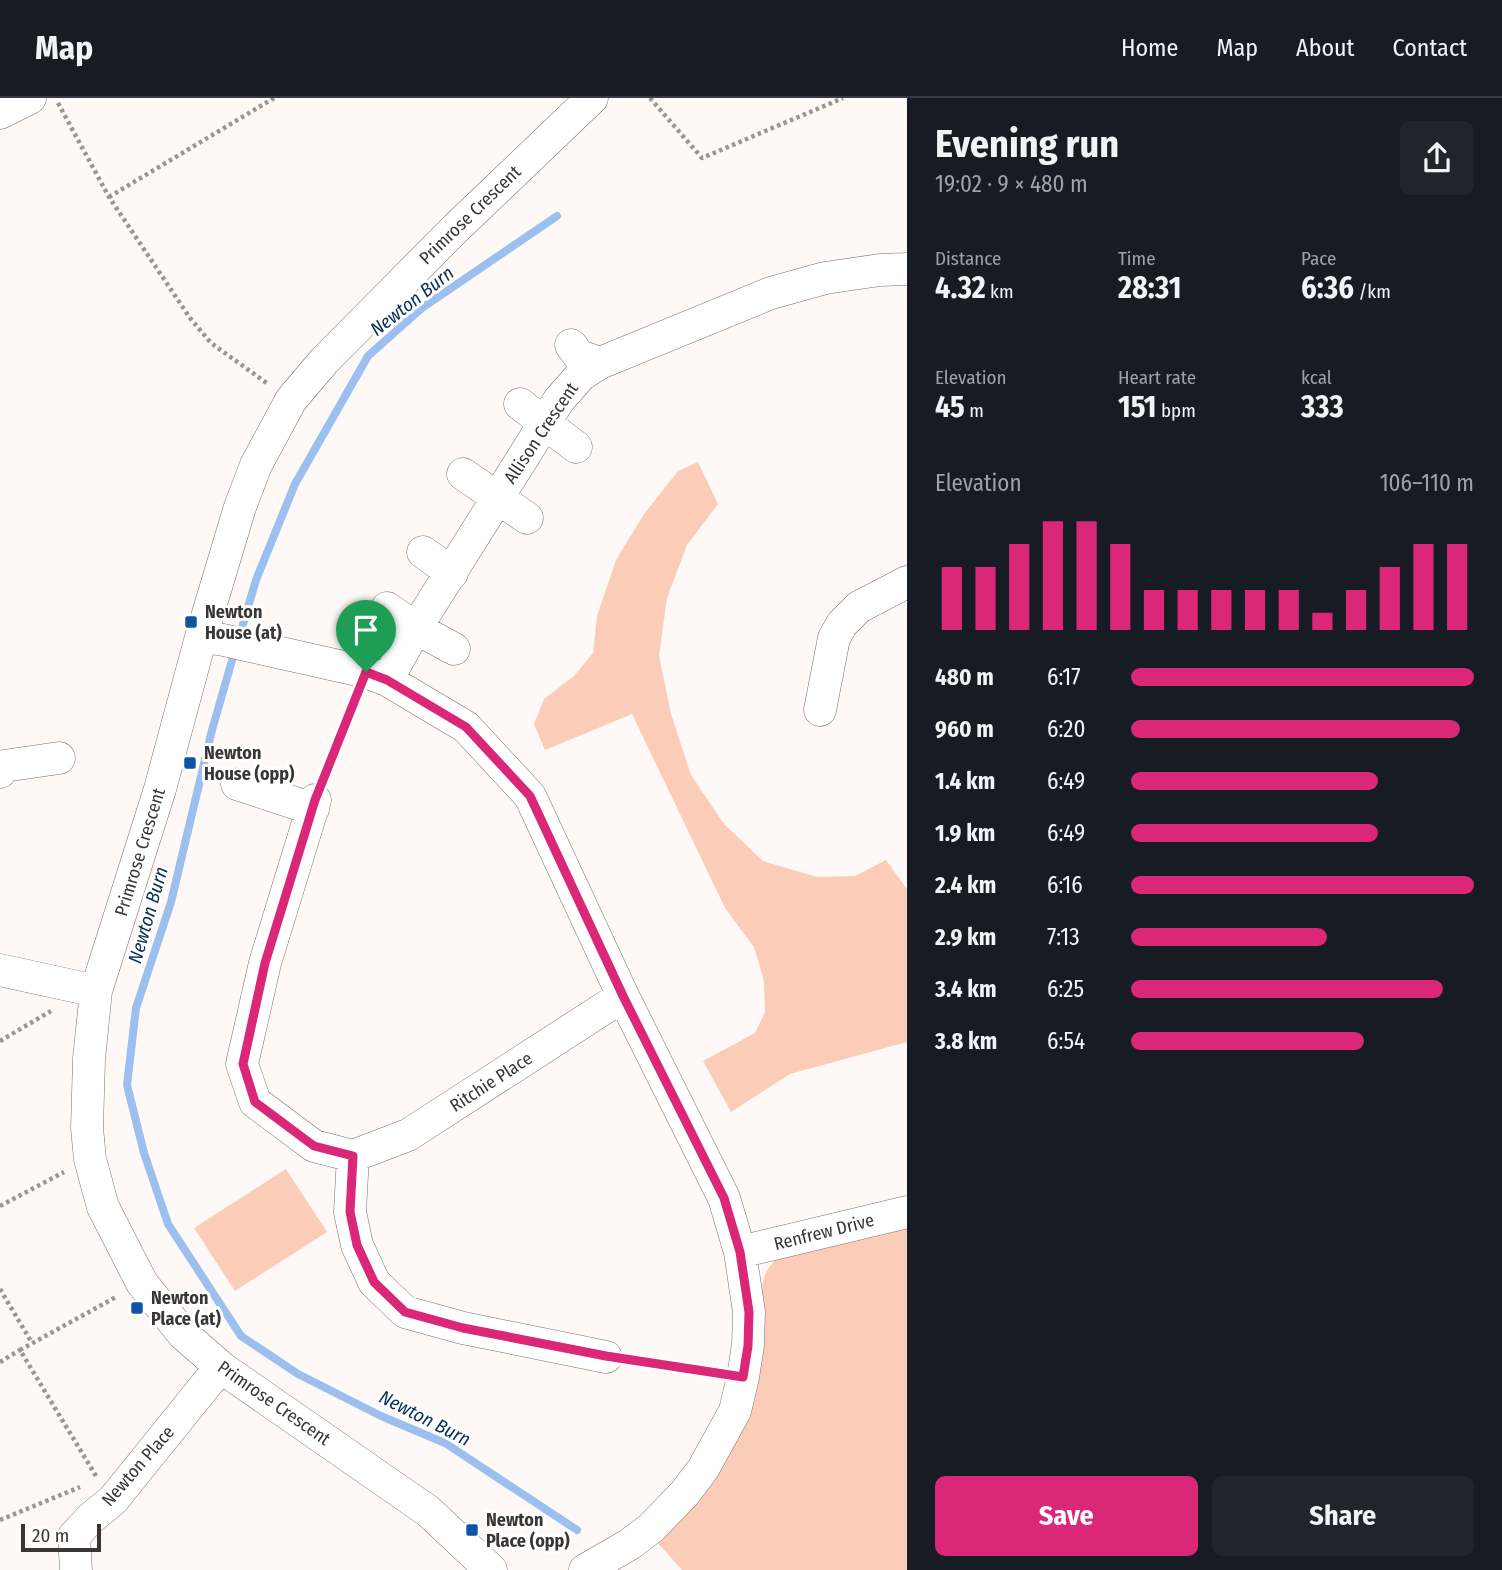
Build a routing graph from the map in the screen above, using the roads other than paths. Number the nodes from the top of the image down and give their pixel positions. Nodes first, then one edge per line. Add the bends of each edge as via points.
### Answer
1 (30, 98) edge
2 (592, 98) edge
3 (0, 113) edge
4 (907, 269) edge
5 (571, 345) dead end
6 (600, 363) junction
7 (533, 413) junction
8 (576, 447) dead end
9 (463, 474) dead end
10 (498, 498) junction
11 (527, 518) dead end
12 (423, 552) dead end
13 (452, 573) junction
14 (907, 582) edge
15 (387, 608) dead end
16 (416, 628) junction
17 (210, 638) junction
18 (454, 649) dead end
19 (377, 676) junction
20 (820, 710) dead end
21 (59, 758) dead end
22 (0, 772) edge
23 (237, 784) dead end
24 (0, 970) edge
25 (623, 996) junction
26 (94, 1004) junction
27 (353, 1156) junction
28 (907, 1212) edge
29 (740, 1252) junction
30 (606, 1356) road end
31 (222, 1368) junction
32 (76, 1570) edge
33 (491, 1570) edge
34 (585, 1570) edge

1 - 3 street
2 - 17 street, Primrose Crescent via 366,318 291,400 256,465 240,507
4 - 6 street, Allison Crescent via 825,278 771,293
5 - 6 street via 579,356
6 - 7 street, Allison Crescent via 581,374 559,400
7 - 8 street
7 - 10 street, Allison Crescent
9 - 10 street
10 - 11 street
10 - 13 street, Allison Crescent
12 - 13 street
13 - 16 street, Allison Crescent
14 - 20 street via 859,607 842,624 834,638
15 - 16 street
16 - 18 street
16 - 19 street, Allison Crescent
17 - 19 street
17 - 26 street, Primrose Crescent
19 - 25 street via 466,727 530,796
21 - 22 street via 4,766
23 - 27 street via 314,805 265,963 243,1064 255,1102 314,1146
24 - 26 street
25 - 27 street, Ritchie Place via 408,1135
25 - 29 street via 724,1198
26 - 31 street, Primrose Crescent via 87,1128 103,1207 142,1283 183,1334
27 - 30 street via 350,1212 357,1245 374,1282 405,1312
28 - 29 street, Renfrew Drive
29 - 34 street via 749,1312 748,1346 735,1411 684,1494 651,1528
31 - 32 street, Newton Place via 105,1490 91,1518 74,1536
31 - 33 street, Primrose Crescent via 428,1511

